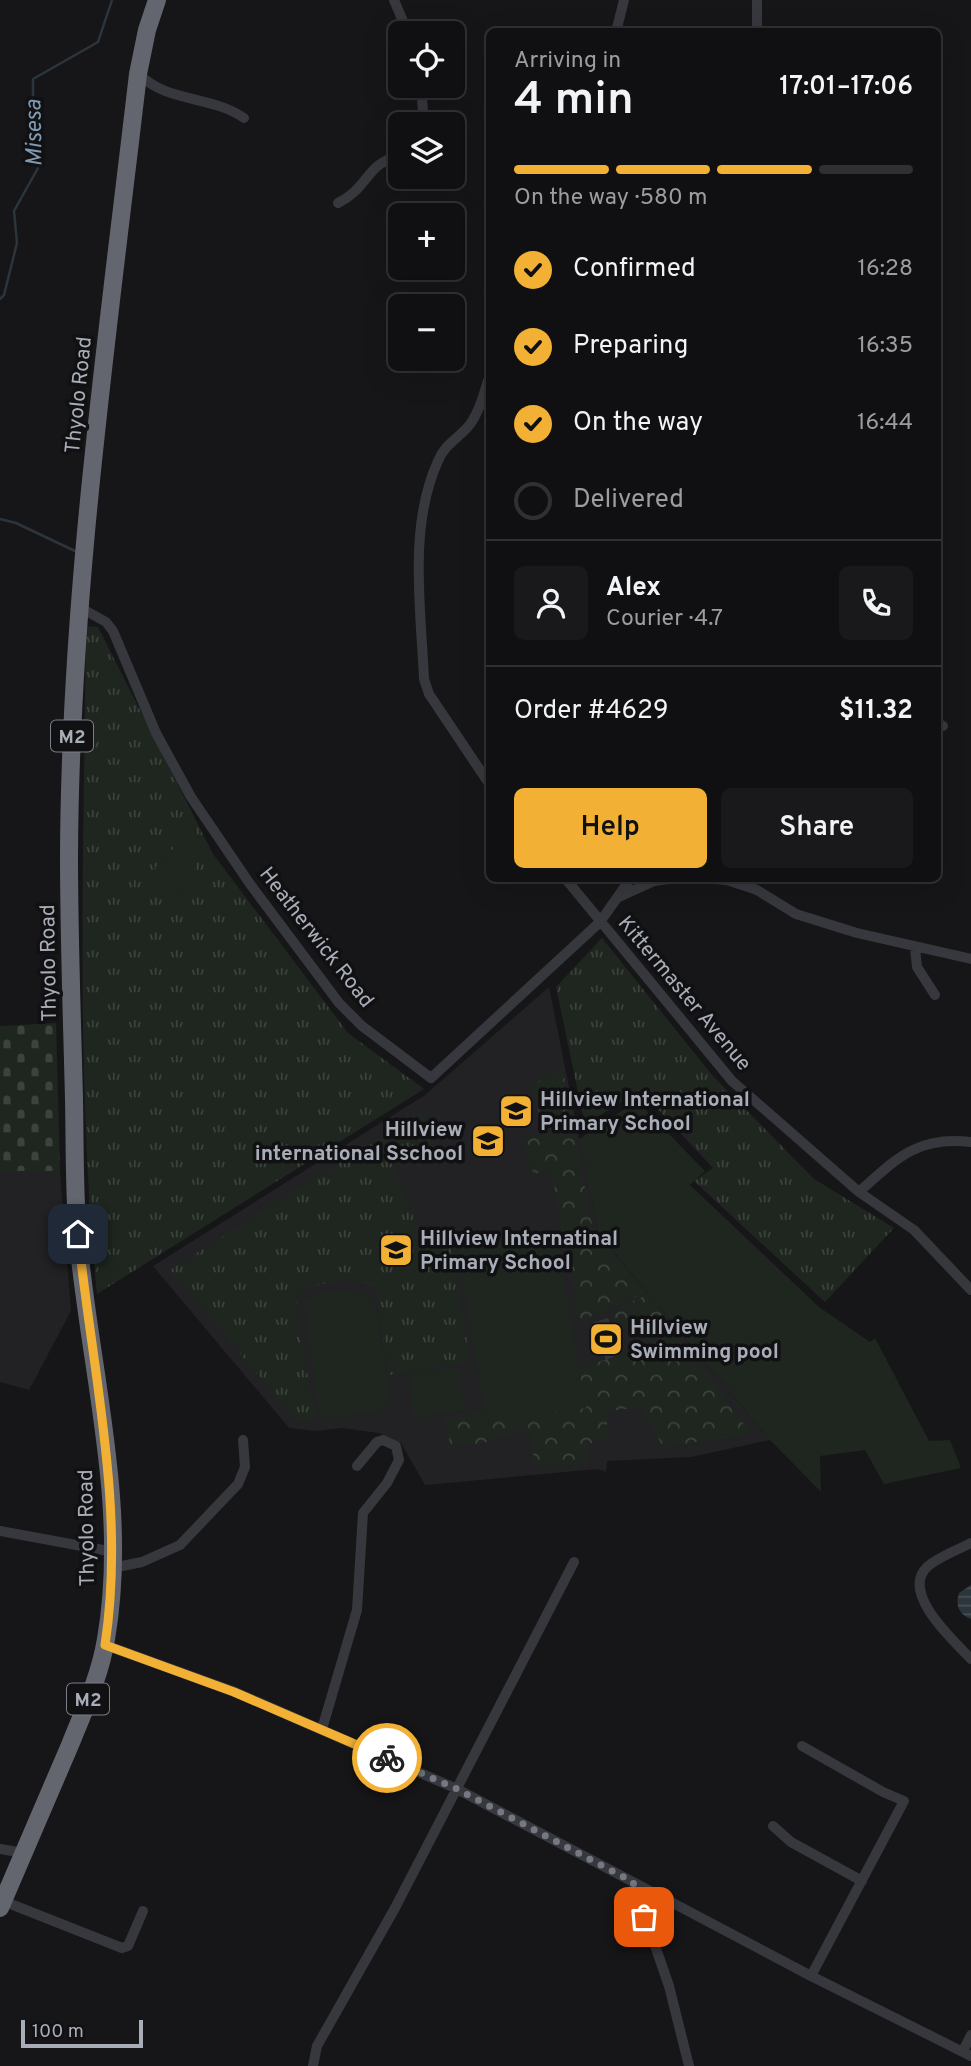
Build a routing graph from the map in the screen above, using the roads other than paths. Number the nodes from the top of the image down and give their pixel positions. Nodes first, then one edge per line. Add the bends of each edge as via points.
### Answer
1 (157, 0) edge
2 (394, 0) edge
3 (624, 0) edge
4 (757, 0) edge
5 (403, 21) edge
6 (617, 28) edge
7 (757, 28) edge
8 (138, 74) junction
9 (244, 118) dead end
10 (388, 160) edge
11 (338, 203) dead end
12 (486, 386) edge
13 (79, 607) junction
14 (486, 779) edge
15 (568, 882) edge
16 (628, 882) edge
17 (652, 882) edge
18 (745, 883) edge
19 (615, 899) junction
20 (600, 922) junction
21 (915, 948) junction
22 (971, 958) edge
23 (935, 995) dead end
24 (971, 1142) edge
25 (859, 1192) junction
26 (971, 1290) edge
27 (243, 1440) dead end
28 (358, 1466) dead end
29 (0, 1531) edge
30 (971, 1543) edge
31 (113, 1560) junction
32 (573, 1562) dead end
33 (105, 1645) junction
34 (971, 1659) edge
35 (322, 1729) junction
36 (802, 1746) dead end
37 (457, 1789) junction
38 (773, 1826) dead end
39 (0, 1849) edge
40 (24, 1853) junction
41 (862, 1881) junction
42 (633, 1882) junction
43 (1, 1905) edge
44 (143, 1911) dead end
45 (811, 1976) junction
46 (971, 2035) edge
47 (967, 2053) edge
48 (313, 2066) edge
49 (689, 2066) edge

1 - 8 highway, Thyolo Road / M2
2 - 5 street
3 - 6 street
4 - 7 street
8 - 9 street via 160,91 225,108
8 - 13 highway, Thyolo Road / M2
10 - 11 street via 377,164 357,194
12 - 14 street via 475,416 447,446 434,471 424,502 420,577 424,679 429,694
13 - 20 street, Heatherwick Road via 113,631 161,744 250,884 339,1003 431,1079
13 - 31 highway, Thyolo Road / M2 via 69,850 76,1194 88,1335 109,1476
15 - 20 street, Kittermaster Avenue
16 - 19 street
17 - 19 street
18 - 21 street via 796,914
19 - 20 street
20 - 25 street, Kittermaster Avenue via 732,1081
21 - 22 street
21 - 23 street via 917,967
24 - 25 street via 948,1139 918,1146 895,1159
25 - 26 street, Kittermaster Avenue via 914,1230
27 - 31 street via 245,1467 238,1484 180,1545 142,1562
28 - 35 street via 377,1442 396,1446 399,1460 363,1513 357,1610
29 - 31 street
30 - 34 street via 928,1565 920,1578 926,1608
31 - 33 highway, Thyolo Road / M2
32 - 37 street
33 - 35 street
33 - 40 highway, Thyolo Road / M2 via 93,1687
35 - 37 street
36 - 41 street via 904,1801
37 - 42 street
37 - 48 street via 317,2046
38 - 41 street via 791,1842
39 - 40 street
40 - 43 highway, Thyolo Road / M2
41 - 45 street
42 - 45 street
42 - 49 street via 669,1986
43 - 44 street via 122,1948 128,1946
45 - 47 street
46 - 47 street

